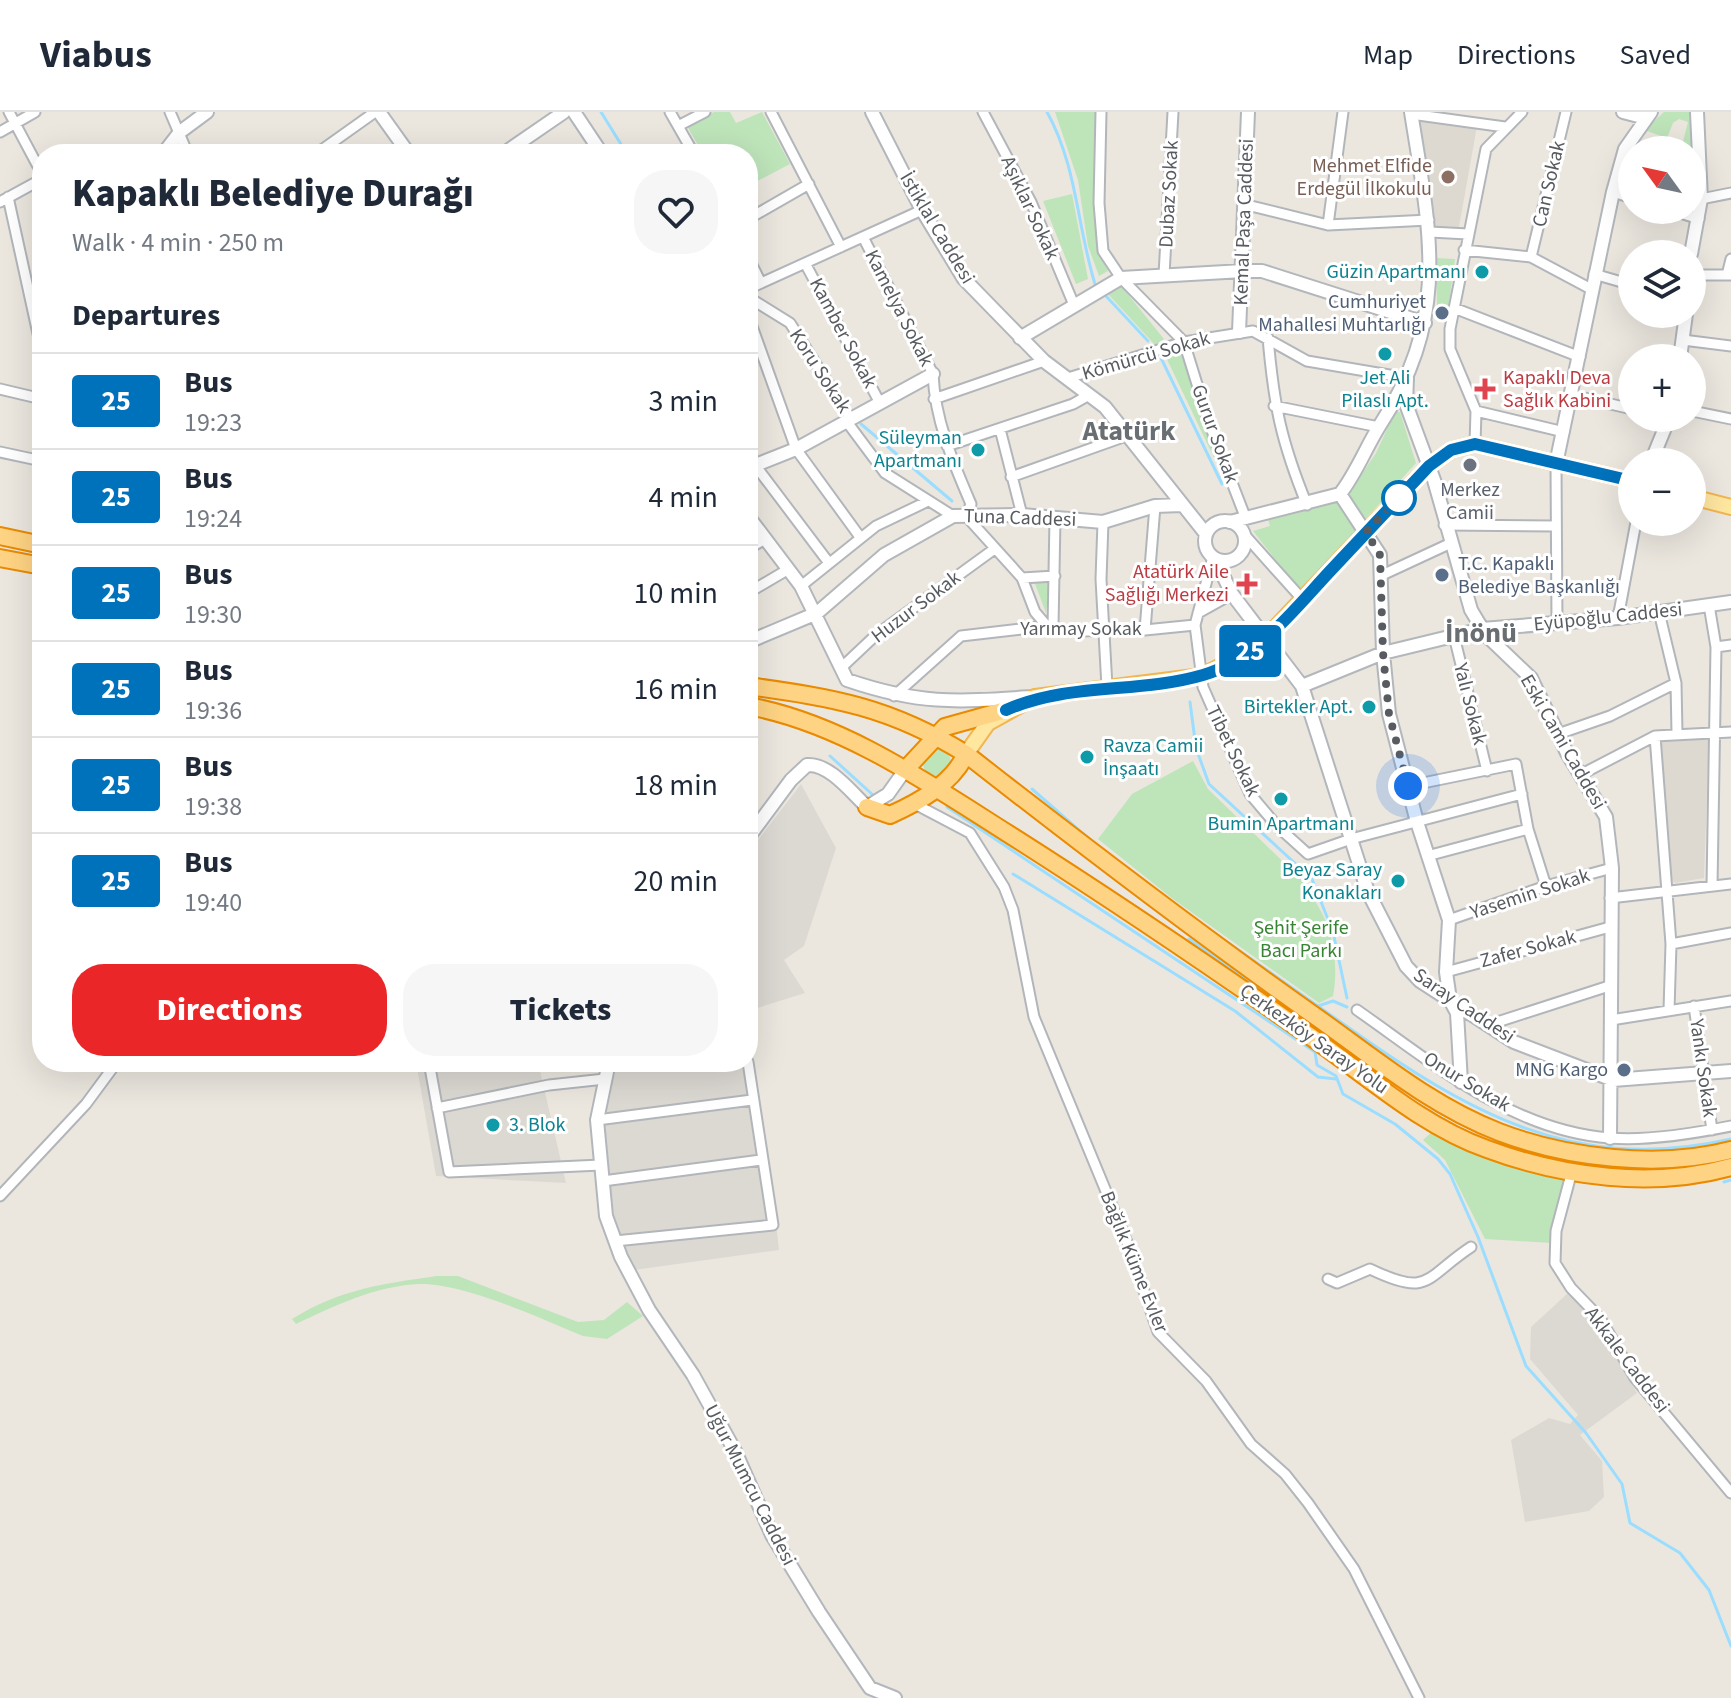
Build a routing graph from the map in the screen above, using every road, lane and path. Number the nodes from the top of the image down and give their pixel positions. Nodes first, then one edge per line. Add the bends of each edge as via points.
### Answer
1 (9, 112) edge
2 (35, 112) edge
3 (170, 112) edge
4 (207, 112) edge
5 (377, 112) edge
6 (564, 112) edge
7 (574, 112) edge
8 (670, 112) edge
9 (705, 112) edge
10 (771, 112) edge
11 (872, 112) edge
12 (983, 112) edge
13 (1101, 112) edge
14 (1173, 112) edge
15 (1248, 112) edge
16 (1343, 112) edge
17 (1522, 112) edge
18 (1566, 112) edge
19 (1623, 112) edge
20 (1697, 112) edge
21 (1411, 113) edge
22 (1648, 115) edge
23 (15, 123) junction
24 (678, 126) junction
25 (1505, 127) junction
26 (0, 132) edge
27 (180, 132) junction
28 (1698, 136) edge
29 (171, 144) edge
30 (184, 144) edge
31 (331, 144) edge
32 (401, 144) edge
33 (518, 144) edge
34 (595, 144) edge
35 (688, 144) edge
36 (32, 156) edge
37 (32, 182) edge
38 (809, 184) junction
39 (1613, 192) junction
40 (1731, 193) edge
41 (1618, 194) edge
42 (1706, 198) edge
43 (4, 200) edge
44 (1247, 205) junction
45 (922, 210) junction
46 (758, 213) edge
47 (1328, 225) junction
48 (1430, 226) junction
49 (1468, 234) junction
50 (863, 237) junction
51 (841, 247) junction
52 (1464, 250) junction
53 (1531, 257) junction
54 (1731, 259) edge
55 (805, 263) junction
56 (1243, 271) junction
57 (1594, 274) junction
58 (1164, 275) junction
59 (1706, 275) edge
60 (1729, 275) edge
61 (758, 277) edge
62 (1121, 278) junction
63 (1618, 281) edge
64 (761, 283) junction
65 (758, 284) edge
66 (1591, 289) junction
67 (758, 303) edge
68 (1074, 305) junction
69 (32, 307) edge
70 (1454, 308) junction
71 (1425, 323) junction
72 (1684, 328) edge
73 (1239, 332) junction
74 (1020, 338) junction
75 (1268, 338) junction
76 (1683, 340) junction
77 (1184, 342) junction
78 (758, 343) edge
79 (1682, 344) edge
80 (1731, 346) edge
81 (1580, 357) junction
82 (1044, 361) junction
83 (933, 374) junction
84 (1068, 378) junction
85 (1407, 378) junction
86 (0, 389) edge
87 (1089, 395) junction
88 (1572, 395) junction
89 (32, 397) edge
90 (934, 399) junction
91 (880, 403) junction
92 (1274, 406) junction
93 (1618, 406) edge
94 (1476, 411) junction
95 (1706, 414) edge
96 (1731, 419) edge
97 (849, 421) junction
98 (1379, 427) junction
99 (1000, 429) junction
100 (1564, 432) junction
101 (1129, 435) junction
102 (1475, 444) junction
103 (947, 446) junction
104 (796, 449) junction
105 (0, 452) edge
106 (32, 459) edge
107 (758, 464) edge
108 (1556, 464) junction
109 (1429, 466) junction
110 (758, 474) edge
111 (1011, 477) junction
112 (1618, 478) edge
113 (1340, 494) junction
114 (1706, 501) edge
115 (926, 502) junction
116 (1182, 505) junction
117 (1307, 505) junction
118 (1155, 506) junction
119 (1731, 507) edge
120 (1022, 515) junction
121 (959, 516) junction
122 (1055, 518) junction
123 (1246, 519) junction
124 (1103, 522) junction
125 (1230, 522) junction
126 (1444, 525) junction
127 (1554, 526) junction
128 (758, 530) edge
129 (1366, 532) junction
130 (1243, 533) junction
131 (1206, 534) junction
132 (0, 536) edge
133 (1633, 536) edge
134 (860, 537) junction
135 (765, 539) junction
136 (32, 543) edge
137 (758, 543) edge
138 (1449, 544) junction
139 (993, 550) junction
140 (0, 558) edge
141 (1214, 558) junction
142 (829, 563) junction
143 (32, 564) edge
144 (787, 570) junction
145 (1055, 576) junction
146 (1380, 576) junction
147 (1022, 578) junction
148 (801, 586) junction
149 (758, 587) edge
150 (1232, 594) junction
151 (1303, 600) junction
152 (1731, 602) edge
153 (1709, 605) junction
154 (1659, 612) junction
155 (817, 613) junction
156 (1198, 613) junction
157 (1618, 618) junction
158 (1557, 623) junction
159 (1195, 625) junction
160 (1050, 626) junction
161 (1482, 629) junction
162 (1105, 630) junction
163 (1145, 630) junction
164 (1454, 636) junction
165 (758, 638) edge
166 (1266, 639) junction
167 (1731, 645) edge
168 (1716, 647) junction
169 (1383, 653) junction
170 (841, 668) junction
171 (1202, 676) junction
172 (1676, 683) junction
173 (1302, 686) junction
174 (758, 687) edge
175 (1107, 687) junction
176 (894, 696) junction
177 (1035, 697) junction
178 (758, 709) edge
179 (1006, 710) junction
180 (1715, 731) junction
181 (1731, 732) edge
182 (1677, 733) junction
183 (1558, 734) junction
184 (935, 735) junction
185 (1655, 736) junction
186 (966, 754) junction
187 (905, 770) junction
188 (1487, 771) junction
189 (1580, 775) junction
190 (1408, 786) junction
191 (935, 788) junction
192 (1522, 794) junction
193 (913, 803) junction
194 (867, 807) junction
195 (1417, 822) junction
196 (758, 825) edge
197 (1528, 829) junction
198 (1351, 839) junction
199 (1427, 856) junction
200 (1612, 868) junction
201 (1731, 884) edge
202 (1546, 886) junction
203 (1712, 886) junction
204 (1668, 891) junction
205 (1610, 898) junction
206 (1449, 920) junction
207 (1610, 927) junction
208 (1731, 933) edge
209 (1671, 944) junction
210 (1446, 972) junction
211 (1609, 986) junction
212 (1450, 1000) junction
213 (1731, 1001) edge
214 (1694, 1006) junction
215 (1357, 1010) dead end
216 (1669, 1010) junction
217 (1611, 1020) junction
218 (1488, 1025) junction
219 (1731, 1071) edge
220 (110, 1072) edge
221 (431, 1072) edge
222 (607, 1072) edge
223 (749, 1072) edge
224 (1704, 1076) junction
225 (605, 1079) junction
226 (1613, 1080) junction
227 (1461, 1082) junction
228 (752, 1100) junction
229 (437, 1108) junction
230 (597, 1120) junction
231 (1731, 1126) edge
232 (1712, 1130) junction
233 (1610, 1138) junction
234 (1731, 1150) edge
235 (761, 1160) junction
236 (601, 1165) junction
237 (1731, 1167) edge
238 (1572, 1171) junction
239 (603, 1181) junction
240 (0, 1196) edge
241 (615, 1241) junction
242 (1471, 1247) dead end
243 (1328, 1279) dead end
244 (1731, 1493) edge
245 (895, 1698) edge
246 (1419, 1698) edge

1 - 23 street
2 - 23 street
3 - 27 street
4 - 27 street
5 - 31 street
5 - 32 street
6 - 33 street
7 - 34 street
8 - 24 street
9 - 24 street
10 - 38 street, Kamelya Sokak
11 - 45 street, İstiklal Caddesi
12 - 68 street, Aşıklar Sokak via 1031,202
13 - 62 street, Gurur Sokak via 1103,251
14 - 58 street, Dubaz Sokak
15 - 44 street, Kemal Paşa Caddesi
16 - 47 street
17 - 25 street
18 - 53 street, Can Sokak
19 - 22 street
20 - 28 street
21 - 25 street
21 - 48 street
22 - 39 street via 1625,149
23 - 26 street
23 - 36 street
24 - 35 street
25 - 49 street via 1486,149
27 - 29 street
27 - 30 street
37 - 43 street
38 - 46 street
38 - 51 street, Kamelya Sokak
39 - 41 street
39 - 57 street
40 - 42 street
43 - 69 street
44 - 47 street
44 - 56 street, Kemal Paşa Caddesi
45 - 50 street
45 - 74 street, İstiklal Caddesi via 964,279
47 - 48 street
48 - 49 street
48 - 71 street
49 - 52 street
50 - 51 street
50 - 83 street, Kamelya Sokak
51 - 55 street
52 - 53 street
52 - 70 street
53 - 66 street
54 - 60 street
55 - 64 street
55 - 91 street, Kamber Sokak
56 - 58 street
56 - 71 street via 1274,274
56 - 73 street, Kemal Paşa Caddesi
57 - 63 street
57 - 66 street
58 - 62 street
59 - 60 street
61 - 64 street
62 - 68 street
62 - 77 street, Gurur Sokak
64 - 65 street
66 - 81 street
67 - 97 street, Koru Sokak via 790,323
68 - 74 street
70 - 81 street
70 - 94 street via 1450,349
71 - 85 street
72 - 76 street
73 - 75 street, Kömürcü Sokak
73 - 77 street, Kömürcü Sokak
74 - 82 street, İstiklal Caddesi
75 - 85 street, Kömürcü Sokak via 1307,361
75 - 92 street
76 - 79 street
76 - 80 street
77 - 84 street, Kömürcü Sokak
77 - 123 street, Gurur Sokak
78 - 104 street
81 - 88 street
82 - 84 street, İstiklal Caddesi
82 - 90 street
83 - 90 street, Kamelya Sokak
83 - 91 street
84 - 87 street, İstiklal Caddesi
85 - 98 street
85 - 109 street, Eski Cami Caddesi via 1406,404
86 - 89 street
87 - 99 street
87 - 101 street, İstiklal Caddesi
88 - 93 street
88 - 100 street
90 - 103 street, Kamelya Sokak
91 - 97 street
92 - 98 street
92 - 117 street
94 - 100 street
94 - 102 street
95 - 96 street
97 - 104 street
97 - 115 street, Koru Sokak via 885,473
98 - 113 street
99 - 103 street
99 - 111 street
100 - 108 street
101 - 111 street
101 - 116 street, İstiklal Caddesi
102 - 108 main road
102 - 109 main road via 1451,450
103 - 121 street, Kamelya Sokak via 971,504
104 - 107 street
104 - 134 street
105 - 106 street
108 - 112 main road
108 - 127 street
109 - 126 street, Eski Cami Caddesi
109 - 129 main road
110 - 142 street
111 - 120 street
113 - 117 street
113 - 129 street
114 - 119 main road
115 - 121 street, Koru Sokak
115 - 134 street
116 - 118 street, Tuna Caddesi
116 - 131 street, İstiklal Caddesi
117 - 123 street
118 - 124 street, Tuna Caddesi
118 - 163 street
120 - 121 street, Tuna Caddesi
120 - 122 street, Tuna Caddesi
121 - 139 street
121 - 155 street, Tuna Caddesi via 884,555
122 - 124 street, Tuna Caddesi
122 - 145 street
123 - 125 street
124 - 162 street
125 - 130 street
125 - 131 street via 1213,525
126 - 127 street
126 - 138 street, Eski Cami Caddesi
127 - 158 street
128 - 135 street
129 - 146 street via 1380,555
129 - 151 main road
130 - 141 street via 1238,557
130 - 151 street
131 - 141 street via 1205,547
132 - 136 highway
133 - 157 street
134 - 142 street
135 - 137 street
135 - 144 street
138 - 146 street
138 - 161 street, Eski Cami Caddesi via 1462,589
139 - 147 street
139 - 170 street, Huzur Sokak via 876,635
140 - 143 highway
141 - 150 street
141 - 156 street
142 - 148 street
144 - 148 street
144 - 149 street
145 - 147 street
145 - 160 street
146 - 169 street
147 - 160 street via 1035,612
148 - 155 street
150 - 156 street
150 - 166 street
151 - 166 main road
152 - 153 street, Eyüpoğlu Caddesi
153 - 154 street, Eyüpoğlu Caddesi
153 - 168 street
154 - 157 street, Eyüpoğlu Caddesi
154 - 172 street
155 - 165 street, Tuna Caddesi
155 - 170 street
156 - 159 street
157 - 158 street, Eyüpoğlu Caddesi
158 - 161 street, Eyüpoğlu Caddesi
159 - 163 street, Yarımay Sokak
159 - 171 street, Tibet Sokak
160 - 162 street, Yarımay Sokak
160 - 176 street, Yarımay Sokak via 961,636
161 - 164 street, Eyüpoğlu Caddesi
161 - 183 street, Eski Cami Caddesi via 1531,678
162 - 163 street, Yarımay Sokak
162 - 175 street
164 - 169 street, Eyüpoğlu Caddesi
164 - 188 street, Yalı Sokak
166 - 171 main road
166 - 173 street, Saray Caddesi
167 - 168 street
168 - 180 street
169 - 173 street, Eyüpoğlu Caddesi
169 - 190 street via 1389,714
170 - 176 street via 847,680
171 - 175 main road
171 - 198 street, Tibet Sokak via 1250,794 1277,826 1308,854
172 - 182 street
172 - 183 street via 1610,716
173 - 198 street, Saray Caddesi
174 - 184 highway, Çerkezköy Saray Yolu via 842,700
175 - 177 main road
176 - 177 street via 942,703
177 - 179 main road
178 - 187 highway, Çerkezköy Saray Yolu via 824,730
179 - 184 highway via 957,721
179 - 186 main road via 988,723
180 - 181 street
180 - 182 street
180 - 203 street
182 - 185 street
183 - 189 street, Eski Cami Caddesi
184 - 186 highway, Çerkezköy Saray Yolu
184 - 187 highway
185 - 189 street
185 - 204 street, Yankı Sokak
186 - 191 highway via 952,777
186 - 234 highway, Çerkezköy Saray Yolu via 1157,904 1426,1095 1498,1131 1567,1152 1627,1159
187 - 191 highway, Çerkezköy Saray Yolu
187 - 194 street via 888,794
188 - 190 street
188 - 192 street via 1516,764
189 - 200 street, Eski Cami Caddesi via 1606,817
190 - 195 street
191 - 193 highway
191 - 238 highway, Çerkezköy Saray Yolu via 1152,925 1423,1115 1485,1149
192 - 195 street
192 - 197 street
193 - 194 highway via 890,815
193 - 246 street, Bağlık Küme Evler via 970,833 1004,887 1034,1017 1073,1103 1158,1332 1308,1503 1354,1569
194 - 196 street via 827,771 807,765
195 - 198 street
195 - 199 street
197 - 199 street
197 - 202 street
198 - 212 street, Saray Caddesi via 1368,892 1406,966
199 - 206 street
200 - 202 street, Yasemin Sokak
200 - 205 street, Eski Cami Caddesi
201 - 203 street
202 - 206 street, Yasemin Sokak
203 - 204 street
204 - 205 street
204 - 209 street, Yankı Sokak
205 - 207 street, Eski Cami Caddesi
206 - 210 street
207 - 210 street, Zafer Sokak
207 - 211 street, Eski Cami Caddesi
208 - 209 street
209 - 216 street, Yankı Sokak
210 - 212 street
211 - 217 street, Eski Cami Caddesi
211 - 218 street
212 - 218 street, Saray Caddesi
212 - 227 street via 1457,1013
213 - 214 street
214 - 216 street
214 - 224 street, Yankı Sokak
215 - 227 street, Onur Sokak
216 - 217 street
217 - 226 street, Eski Cami Caddesi
218 - 226 street, Saray Caddesi via 1552,1058
219 - 224 street, Saray Caddesi
220 - 240 street
221 - 229 street
222 - 225 street, Uğur Mumcu Caddesi
223 - 228 street
224 - 226 street, Saray Caddesi
224 - 232 street, Yankı Sokak
225 - 229 street
225 - 230 street, Uğur Mumcu Caddesi
226 - 233 street, Eski Cami Caddesi
227 - 233 street, Onur Sokak via 1541,1122
228 - 230 street
228 - 235 street
229 - 236 street via 449,1172
230 - 236 street, Uğur Mumcu Caddesi
231 - 232 street, Onur Sokak
232 - 233 street, Onur Sokak
235 - 239 street
235 - 241 street via 773,1225
236 - 239 street, Uğur Mumcu Caddesi
237 - 238 highway, Çerkezköy Saray Yolu via 1635,1178
238 - 244 street, Akkale Caddesi via 1556,1231 1555,1263 1600,1318 1635,1378
239 - 241 street, Uğur Mumcu Caddesi
241 - 245 street, Uğur Mumcu Caddesi via 649,1310 735,1451 772,1535 819,1612 870,1688
242 - 243 street via 1426,1283 1404,1285 1370,1269 1337,1283

